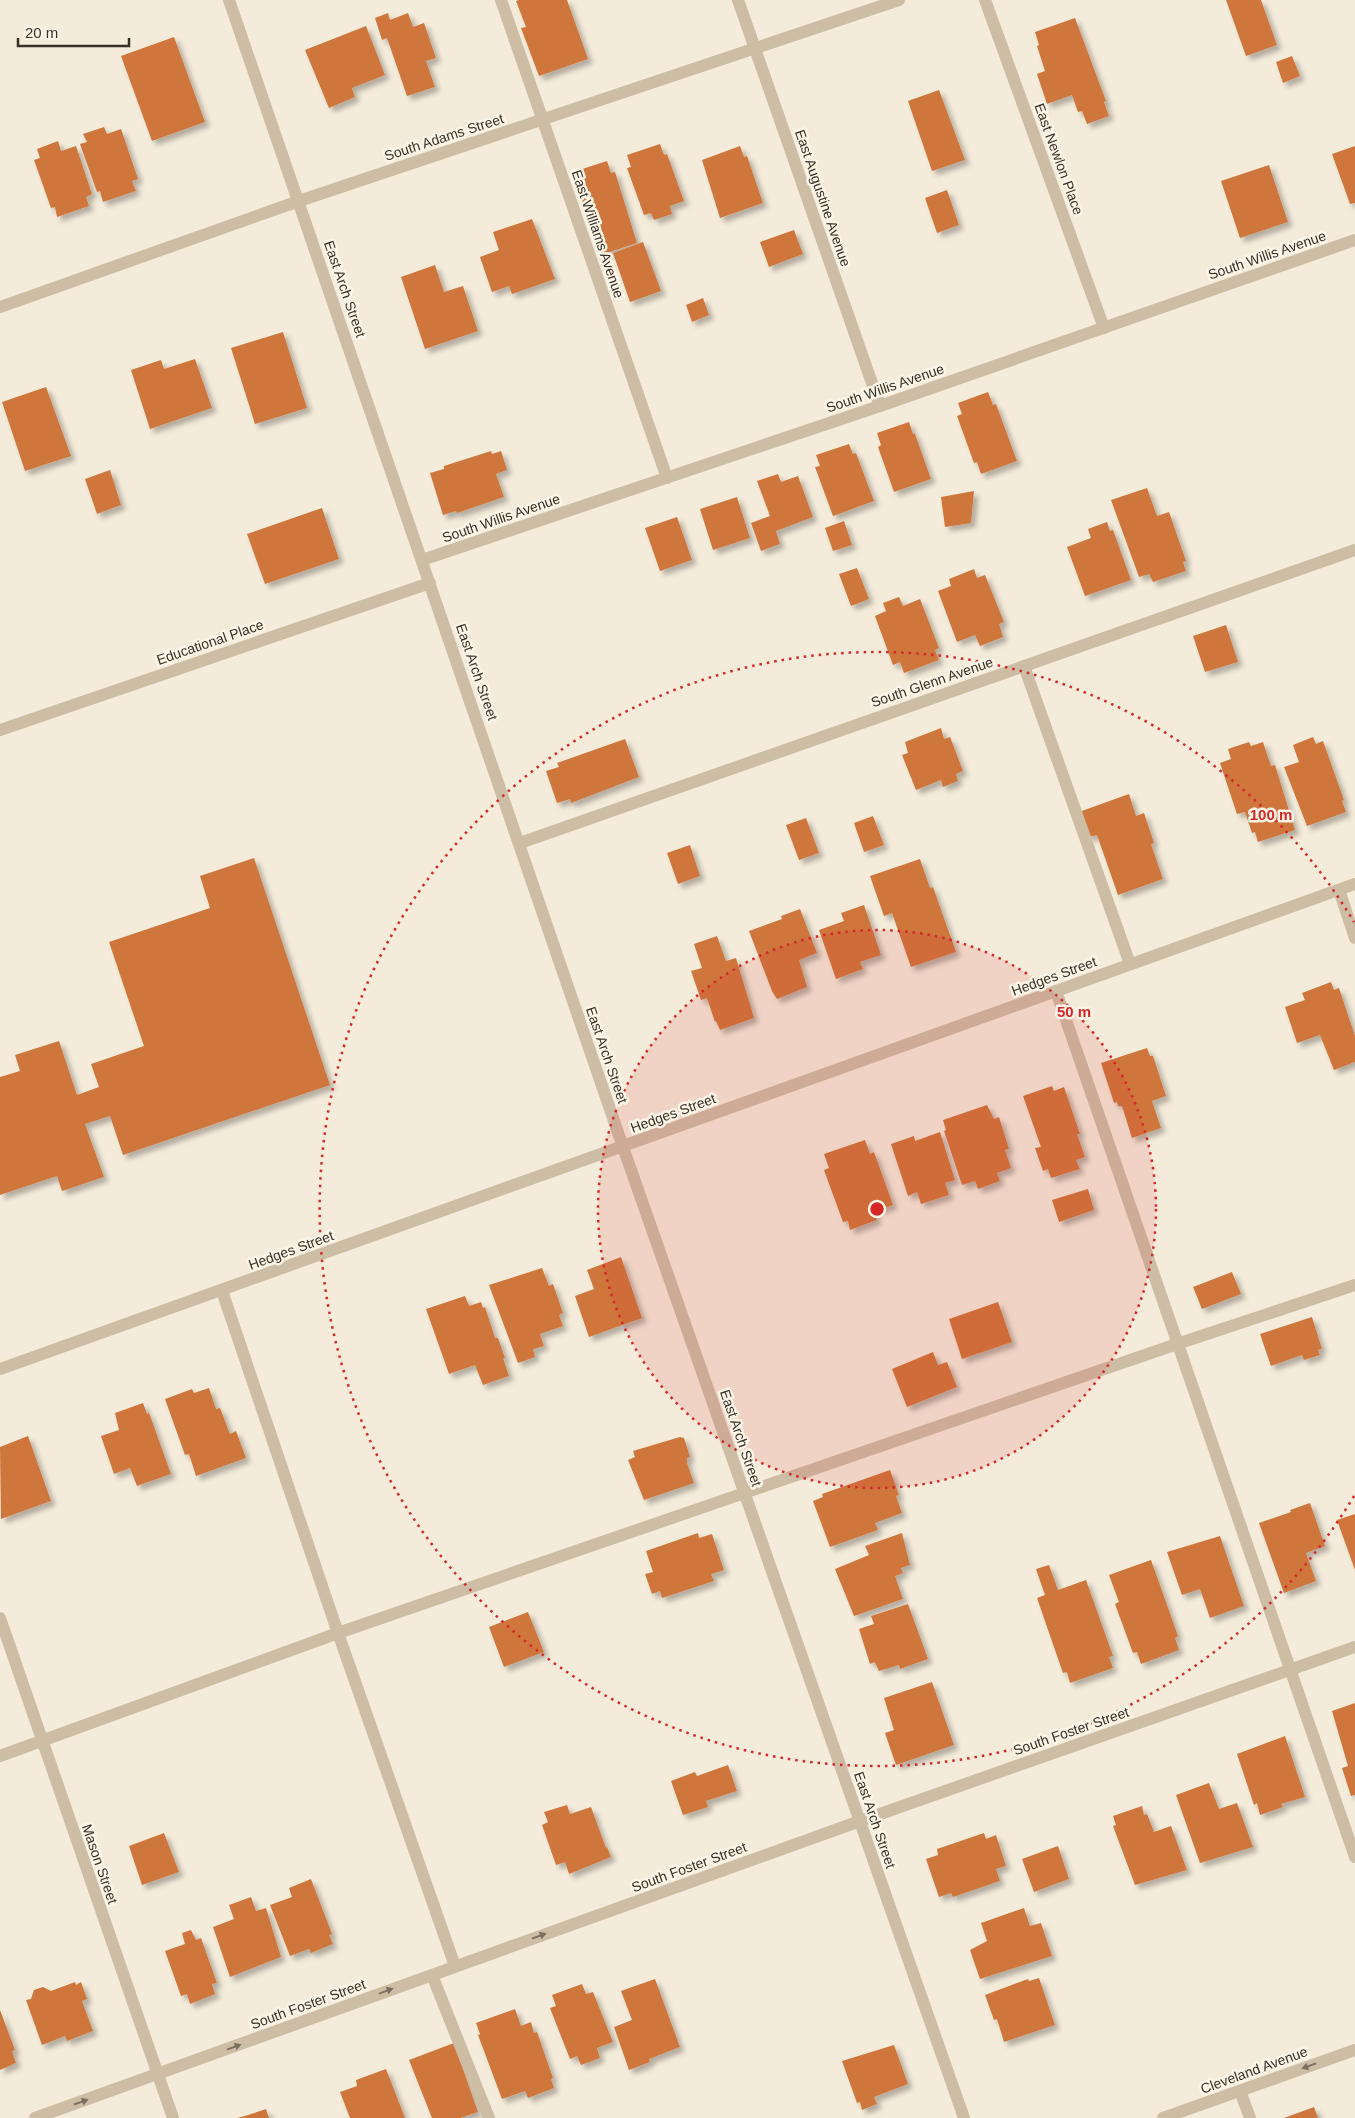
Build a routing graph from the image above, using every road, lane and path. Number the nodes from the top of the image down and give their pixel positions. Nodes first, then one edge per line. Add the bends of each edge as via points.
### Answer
1 (229, 0) edge
2 (501, 0) edge
3 (738, 0) edge
4 (899, 0) edge
5 (985, 0) edge
6 (754, 48) junction
7 (542, 120) junction
8 (299, 201) junction
9 (1355, 240) edge
10 (0, 307) edge
11 (1104, 328) junction
12 (880, 406) junction
13 (667, 478) junction
14 (1355, 550) edge
15 (422, 560) junction
16 (430, 583) junction
17 (1024, 666) junction
18 (0, 730) edge
19 (520, 844) junction
20 (1355, 884) edge
21 (1339, 890) junction
22 (1355, 938) edge
23 (1130, 964) junction
24 (1056, 991) junction
25 (623, 1147) junction
26 (1355, 1285) edge
27 (222, 1291) junction
28 (1177, 1344) junction
29 (0, 1370) edge
30 (745, 1495) junction
31 (0, 1618) edge
32 (338, 1633) junction
33 (1355, 1647) edge
34 (1291, 1670) junction
35 (42, 1740) junction
36 (0, 1756) edge
37 (860, 1821) junction
38 (1355, 1857) edge
39 (455, 1966) junction
40 (432, 1975) junction
41 (1355, 2050) edge
42 (157, 2075) junction
43 (1240, 2091) junction
44 (35, 2118) edge
45 (173, 2118) edge
46 (489, 2118) edge
47 (964, 2118) edge
48 (1163, 2118) edge
49 (1250, 2118) edge

1 - 8 street, East Arch Street
2 - 7 street, East Williams Avenue
3 - 6 street, East Augustine Avenue
4 - 6 street, South Adams Street
5 - 11 street, East Newlon Place
6 - 7 street, South Adams Street
6 - 12 street, East Augustine Avenue
7 - 8 street, South Adams Street
7 - 13 street, East Williams Avenue
8 - 10 street, South Adams Street
8 - 15 street, East Arch Street
9 - 11 street, South Willis Avenue
11 - 12 street, South Willis Avenue
12 - 13 street, South Willis Avenue
13 - 15 street, South Willis Avenue
14 - 17 street, South Glenn Avenue
15 - 16 street, East Arch Street
16 - 18 street, Educational Place
16 - 19 street, East Arch Street
17 - 19 street, South Glenn Avenue
17 - 23 street
19 - 25 street, East Arch Street
20 - 21 street, Hedges Street
21 - 22 street
21 - 23 street, Hedges Street
23 - 24 street, Hedges Street
24 - 25 street, Hedges Street
24 - 28 street
25 - 27 street, Hedges Street
25 - 30 street, East Arch Street
26 - 28 street
27 - 29 street, Hedges Street
27 - 32 street
28 - 30 street
28 - 34 street
30 - 32 street
30 - 37 street, East Arch Street
31 - 35 street, Mason Street
32 - 35 street
32 - 39 street
33 - 34 street, South Foster Street
34 - 37 street, South Foster Street
34 - 38 street
35 - 36 street
35 - 42 street, Mason Street
39 -> 37 street, South Foster Street
37 - 47 street, East Arch Street
39 - 40 street, South Foster Street
42 -> 40 street, South Foster Street
40 - 46 street
41 -> 43 street, Cleveland Avenue
44 -> 42 street, South Foster Street
42 - 45 street, Mason Street
43 - 48 street, Cleveland Avenue
43 - 49 street

